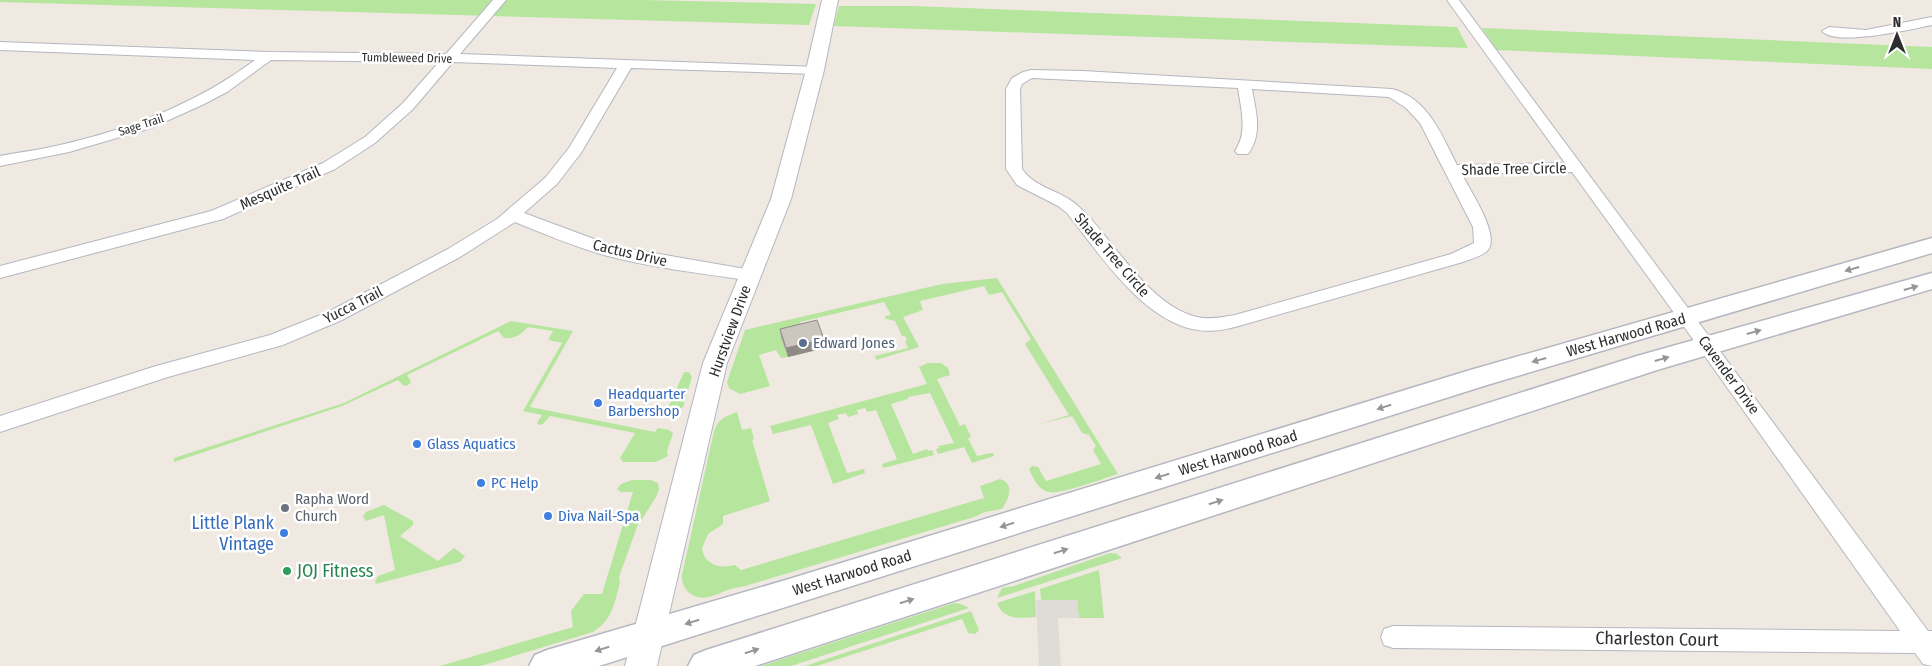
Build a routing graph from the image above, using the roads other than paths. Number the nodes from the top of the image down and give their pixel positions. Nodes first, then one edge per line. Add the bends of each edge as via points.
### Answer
1 (500, 0) edge
2 (830, 0) edge
3 (1453, 0) edge
4 (1932, 21) edge
5 (1829, 31) dead end
6 (0, 46) edge
7 (268, 56) junction
8 (450, 58) junction
9 (626, 64) junction
10 (815, 70) junction
11 (1244, 84) junction
12 (1243, 151) dead end
13 (0, 161) edge
14 (1575, 167) junction
15 (1453, 170) junction
16 (513, 215) junction
17 (1932, 245) edge
18 (0, 272) edge
19 (751, 275) junction
20 (1932, 281) edge
21 (1687, 317) junction
22 (1708, 346) junction
23 (0, 424) edge
24 (1393, 637) dead end
25 (1929, 646) edge
26 (645, 650) edge
27 (547, 666) edge
28 (706, 666) edge

1 - 8 street, Mesquite Trail
2 - 10 street, Hurstview Drive
3 - 14 street, Cavender Drive
4 - 5 street via 1866,34
6 - 7 street, Tumbleweed Drive
7 - 8 street, Tumbleweed Drive
7 - 13 street, Sage Trail via 217,94 175,113 64,149
8 - 9 street, Tumbleweed Drive
8 - 18 street, Mesquite Trail via 408,106 370,140 329,166 217,214
9 - 10 street, Tumbleweed Drive
9 - 16 street, Yucca Trail via 576,150 551,181
10 - 19 street, Hurstview Drive via 781,200
11 - 12 street via 1250,129
11 - 15 street, Shade Tree Circle via 1380,91 1401,97 1427,122
11 - 15 street, Shade Tree Circle via 1030,74 1014,83 1014,169 1023,182 1073,210 1153,301 1183,319 1218,325 1457,258 1480,248 1483,243 1481,227
14 - 15 street, Shade Tree Circle
14 - 21 street, Cavender Drive
16 - 19 street, Cactus Drive via 611,251
16 - 23 street, Yucca Trail via 454,253 335,316 276,340 163,371
17 -> 21 main road, West Harwood Road
19 - 26 street, Hurstview Drive via 715,363
22 -> 20 main road
21 - 22 street, Cavender Drive
21 -> 26 main road, West Harwood Road via 1467,381 789,593
22 - 25 street, Cavender Drive
28 -> 22 main road via 1640,365
24 - 25 street, Charleston Court
26 -> 27 main road, West Harwood Road

